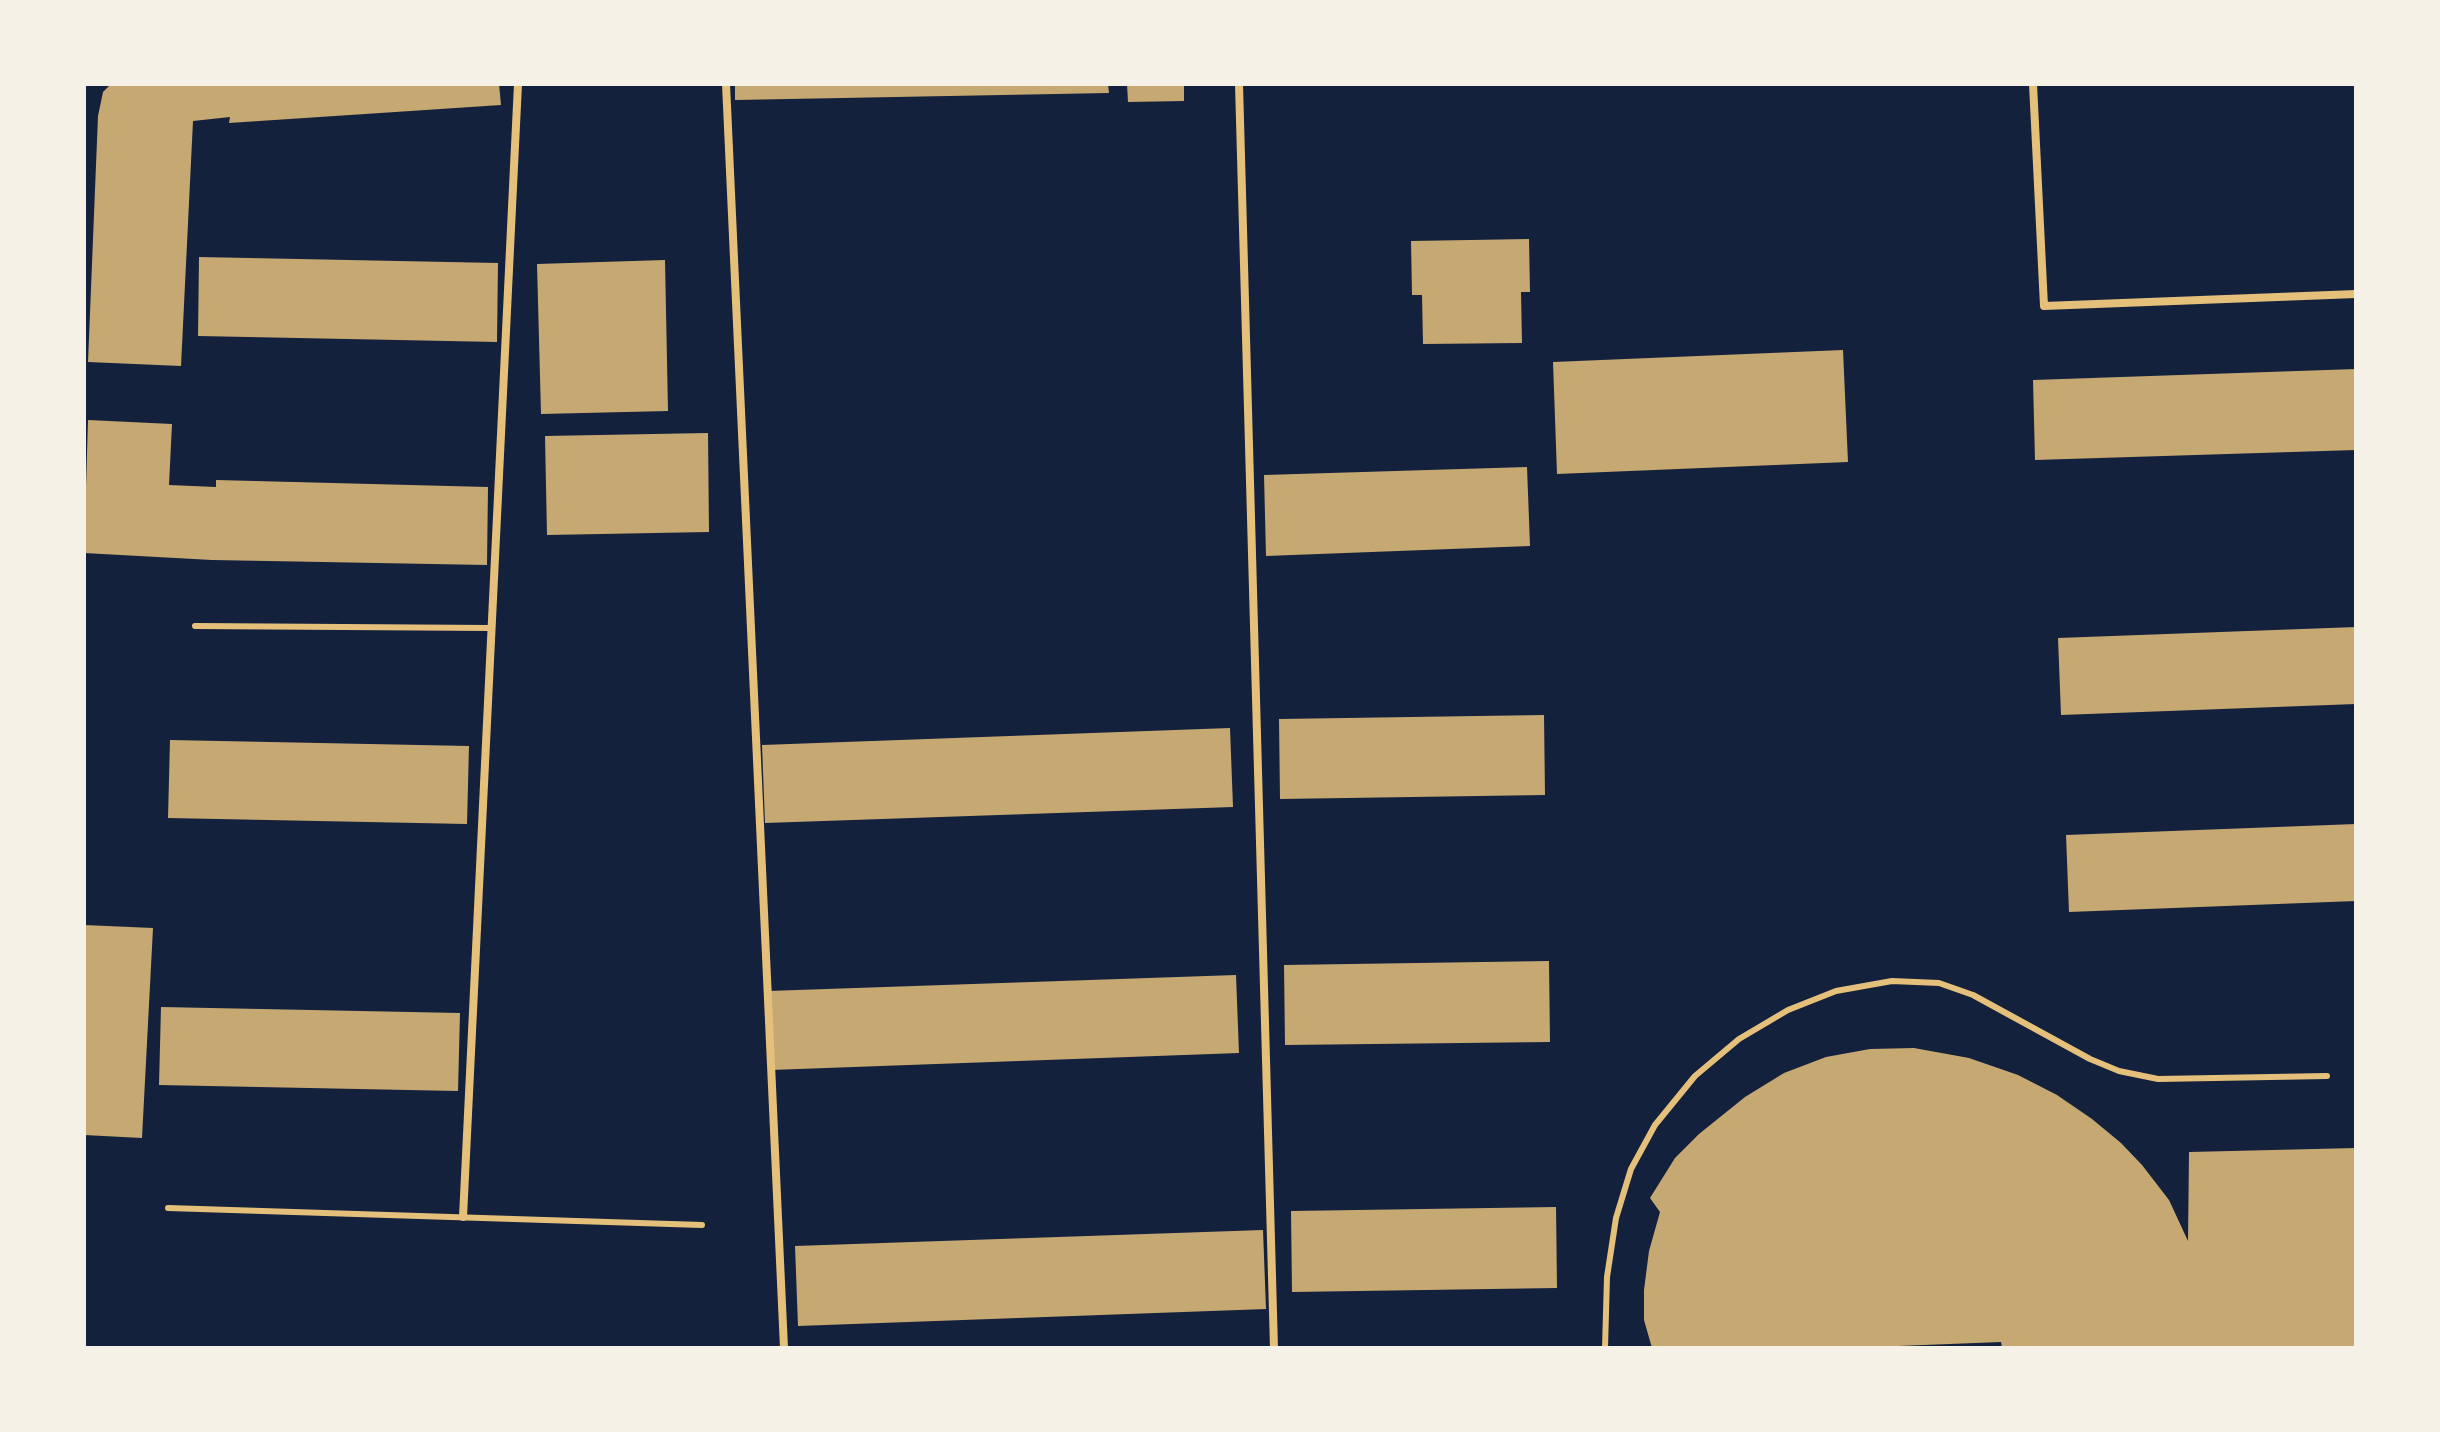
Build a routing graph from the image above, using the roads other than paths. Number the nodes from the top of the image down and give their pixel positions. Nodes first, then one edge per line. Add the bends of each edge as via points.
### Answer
1 (518, 84) edge
2 (726, 84) edge
3 (1239, 84) edge
4 (2033, 84) edge
5 (2356, 294) edge
6 (195, 626) dead end
7 (491, 628) junction
8 (2327, 1076) dead end
9 (168, 1208) dead end
10 (463, 1217) junction
11 (702, 1225) dead end
12 (784, 1348) edge
13 (1274, 1348) edge
14 (1605, 1348) edge

1 - 7 street
2 - 12 street
3 - 13 street
4 - 5 street via 2044,306
6 - 7 lane
7 - 10 street
8 - 14 lane via 2158,1079 2090,1059 1973,995 1939,983 1892,981 1836,991 1788,1010 1739,1039 1695,1076 1655,1125 1631,1169 1616,1218
9 - 10 lane
10 - 11 lane

